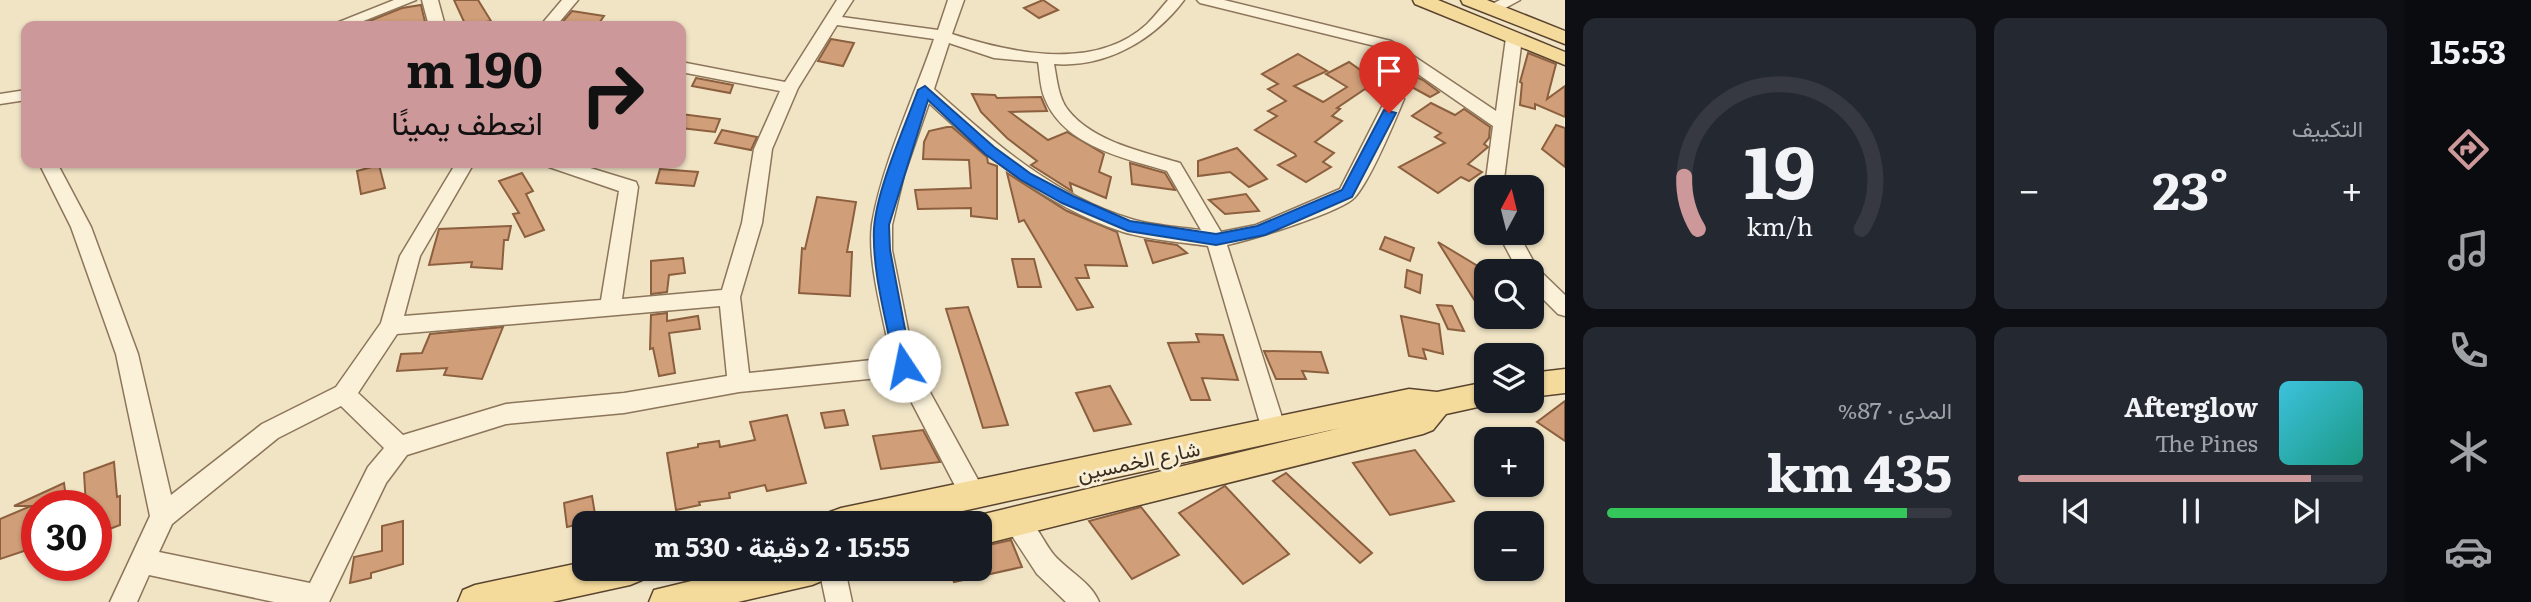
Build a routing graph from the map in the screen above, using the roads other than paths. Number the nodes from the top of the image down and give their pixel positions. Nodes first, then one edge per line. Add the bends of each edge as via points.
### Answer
1 (408, 0) edge
2 (430, 0) edge
3 (570, 0) edge
4 (845, 0) edge
5 (956, 0) edge
6 (1176, 0) edge
7 (1205, 0) edge
8 (1422, 0) edge
9 (1470, 0) edge
10 (1512, 0) edge
11 (1493, 9) junction
12 (832, 20) junction
13 (351, 21) edge
14 (436, 21) edge
15 (552, 21) edge
16 (943, 36) junction
17 (1514, 38) junction
18 (1565, 38) edge
19 (1045, 58) junction
20 (1565, 59) edge
21 (686, 68) edge
22 (790, 89) junction
23 (925, 90) junction
24 (21, 97) edge
25 (0, 99) edge
26 (1395, 99) dead end
27 (1502, 124) junction
28 (50, 168) edge
29 (462, 168) edge
30 (570, 168) edge
31 (1496, 175) edge
32 (1216, 240) junction
33 (1544, 287) edge
34 (730, 297) junction
35 (610, 308) junction
36 (1565, 308) edge
37 (391, 326) junction
38 (904, 366) junction
39 (1565, 381) edge
40 (739, 383) junction
41 (1544, 383) edge
42 (344, 394) junction
43 (1474, 396) edge
44 (1437, 404) junction
45 (1274, 430) junction
46 (399, 447) junction
47 (973, 495) junction
48 (898, 511) edge
49 (163, 516) junction
50 (1016, 522) junction
51 (992, 527) edge
52 (142, 561) junction
53 (574, 581) edge
54 (759, 581) edge
55 (835, 581) edge
56 (316, 600) edge
57 (123, 602) edge
58 (475, 602) edge
59 (666, 602) edge
60 (839, 602) edge
61 (1086, 602) edge

1 - 13 street
2 - 14 street
3 - 15 street
4 - 12 street
5 - 16 street
6 - 19 street via 1151,29 1121,47 1069,60
7 - 27 street via 1385,44
8 - 17 main road
9 - 11 main road
10 - 11 street
11 - 18 main road
12 - 16 street
12 - 22 street
16 - 19 street via 994,53
16 - 23 street
17 - 20 main road
17 - 27 street
19 - 32 street via 1055,103 1079,131 1174,167
21 - 22 street
22 - 34 street via 763,149 752,223
23 - 32 street via 990,150 1026,177 1068,199 1128,226
23 - 38 street via 882,225 882,250
24 - 25 street
26 - 32 street via 1347,194 1260,231
27 - 31 street
28 - 49 street via 81,227 127,354
29 - 37 street via 410,256
30 - 35 street via 629,187
32 - 45 street
33 - 36 street
34 - 35 street
34 - 40 street
35 - 37 street
37 - 42 street
38 - 40 street
38 - 47 street
39 - 41 main road
40 - 46 street via 624,403 506,414
42 - 46 street
42 - 49 street via 270,431
43 - 44 main road, شارع الخمسين
44 - 45 main road, شارع الخمسين via 1409,401
44 - 50 main road, شارع الخمسين via 1423,421
45 - 47 main road, شارع الخمسين
46 - 56 street via 377,475
47 - 48 main road, شارع الخمسين
49 - 52 street
50 - 51 main road, شارع الخمسين
50 - 61 street via 1046,565
52 - 56 street
52 - 57 street
53 - 58 main road
54 - 59 main road
55 - 60 street

